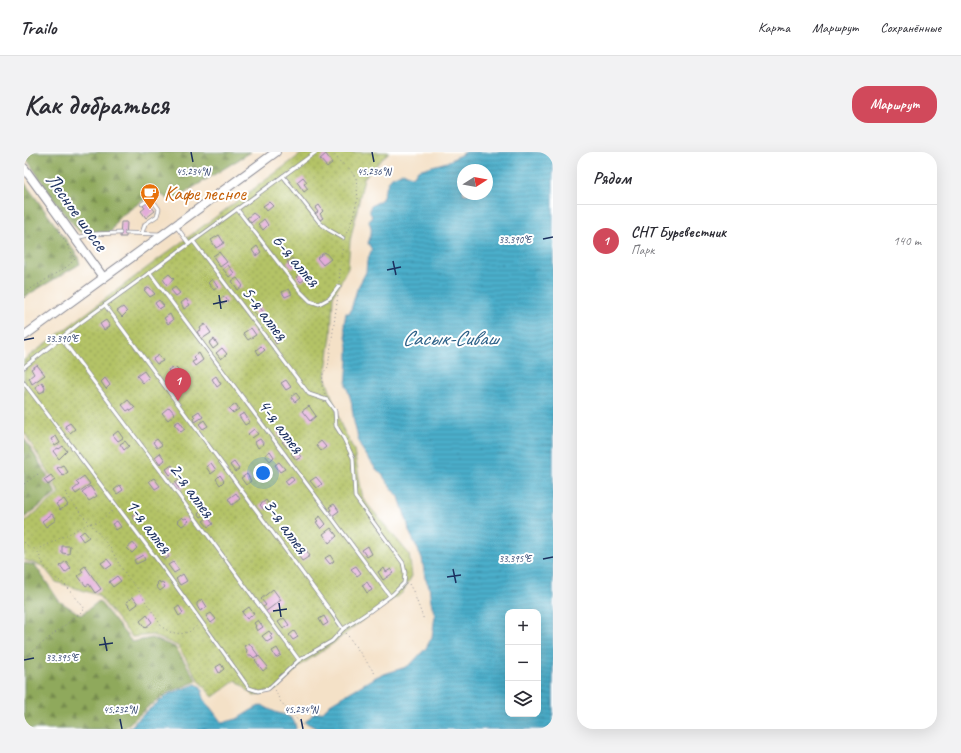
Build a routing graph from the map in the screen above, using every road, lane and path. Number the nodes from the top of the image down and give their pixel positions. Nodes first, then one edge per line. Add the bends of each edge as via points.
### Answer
1 (276, 152) edge
2 (316, 152) edge
3 (332, 152) edge
4 (24, 168) edge
5 (283, 176) junction
6 (356, 178) dead end
7 (142, 204) dead end
8 (237, 209) junction
9 (61, 219) junction
10 (175, 225) junction
11 (120, 233) dead end
12 (126, 233) dead end
13 (142, 233) junction
14 (162, 234) junction
15 (75, 238) junction
16 (344, 238) dead end
17 (193, 241) junction
18 (189, 244) junction
19 (150, 273) junction
20 (103, 277) junction
21 (339, 286) dead end
22 (24, 298) edge
23 (105, 305) junction
24 (24, 336) edge
25 (61, 338) junction
26 (24, 367) edge
27 (24, 383) edge
28 (43, 472) dead end
29 (24, 484) edge
30 (65, 492) dead end
31 (118, 508) junction
32 (90, 523) junction
33 (24, 542) edge
34 (37, 550) junction
35 (404, 580) junction
36 (390, 596) junction
37 (424, 620) dead end
38 (202, 622) junction
39 (343, 629) junction
40 (24, 658) edge
41 (300, 660) junction
42 (376, 675) dead end
43 (273, 685) junction
44 (304, 727) dead end

1 - 10 main road
2 - 5 lane
3 - 6 path
4 - 9 main road, Лесное шоссе
5 - 8 lane
5 - 16 lane via 320,223
7 - 13 lane via 151,198 159,209 157,216 145,224
8 - 17 lane
8 - 21 lane, 6-я аллея via 310,301 319,304 330,298
9 - 15 main road, Лесное шоссе
9 - 22 path via 59,230 75,258 68,266 29,290
10 - 14 main road
10 - 18 lane
11 - 15 lane
12 - 13 lane
13 - 14 lane
14 - 20 main road
15 - 20 main road, Лесное шоссе
17 - 18 lane
17 - 35 lane, 5-я аллея via 309,394 327,400 335,411 336,426 353,458 355,497 404,563
18 - 19 lane
19 - 23 lane
19 - 36 lane, 4-я аллея
20 - 24 main road
23 - 25 lane
23 - 39 lane, 3-я аллея
25 - 26 lane
25 - 41 lane, 2-я аллея
27 - 31 lane, 1-я аллея
28 - 29 path
30 - 32 path
31 - 32 path via 96,524
31 - 38 lane, 1-я аллея
32 - 34 path
32 - 38 path via 111,549 162,626 170,632 180,634 189,632
33 - 34 path
34 - 40 path via 44,566 69,589 85,609
35 - 36 lane
35 - 37 path via 410,585
36 - 39 lane
38 - 43 lane, 1-я аллея via 249,688 258,691
39 - 41 lane via 332,641
39 - 42 path
41 - 43 lane
43 - 44 path via 280,701

